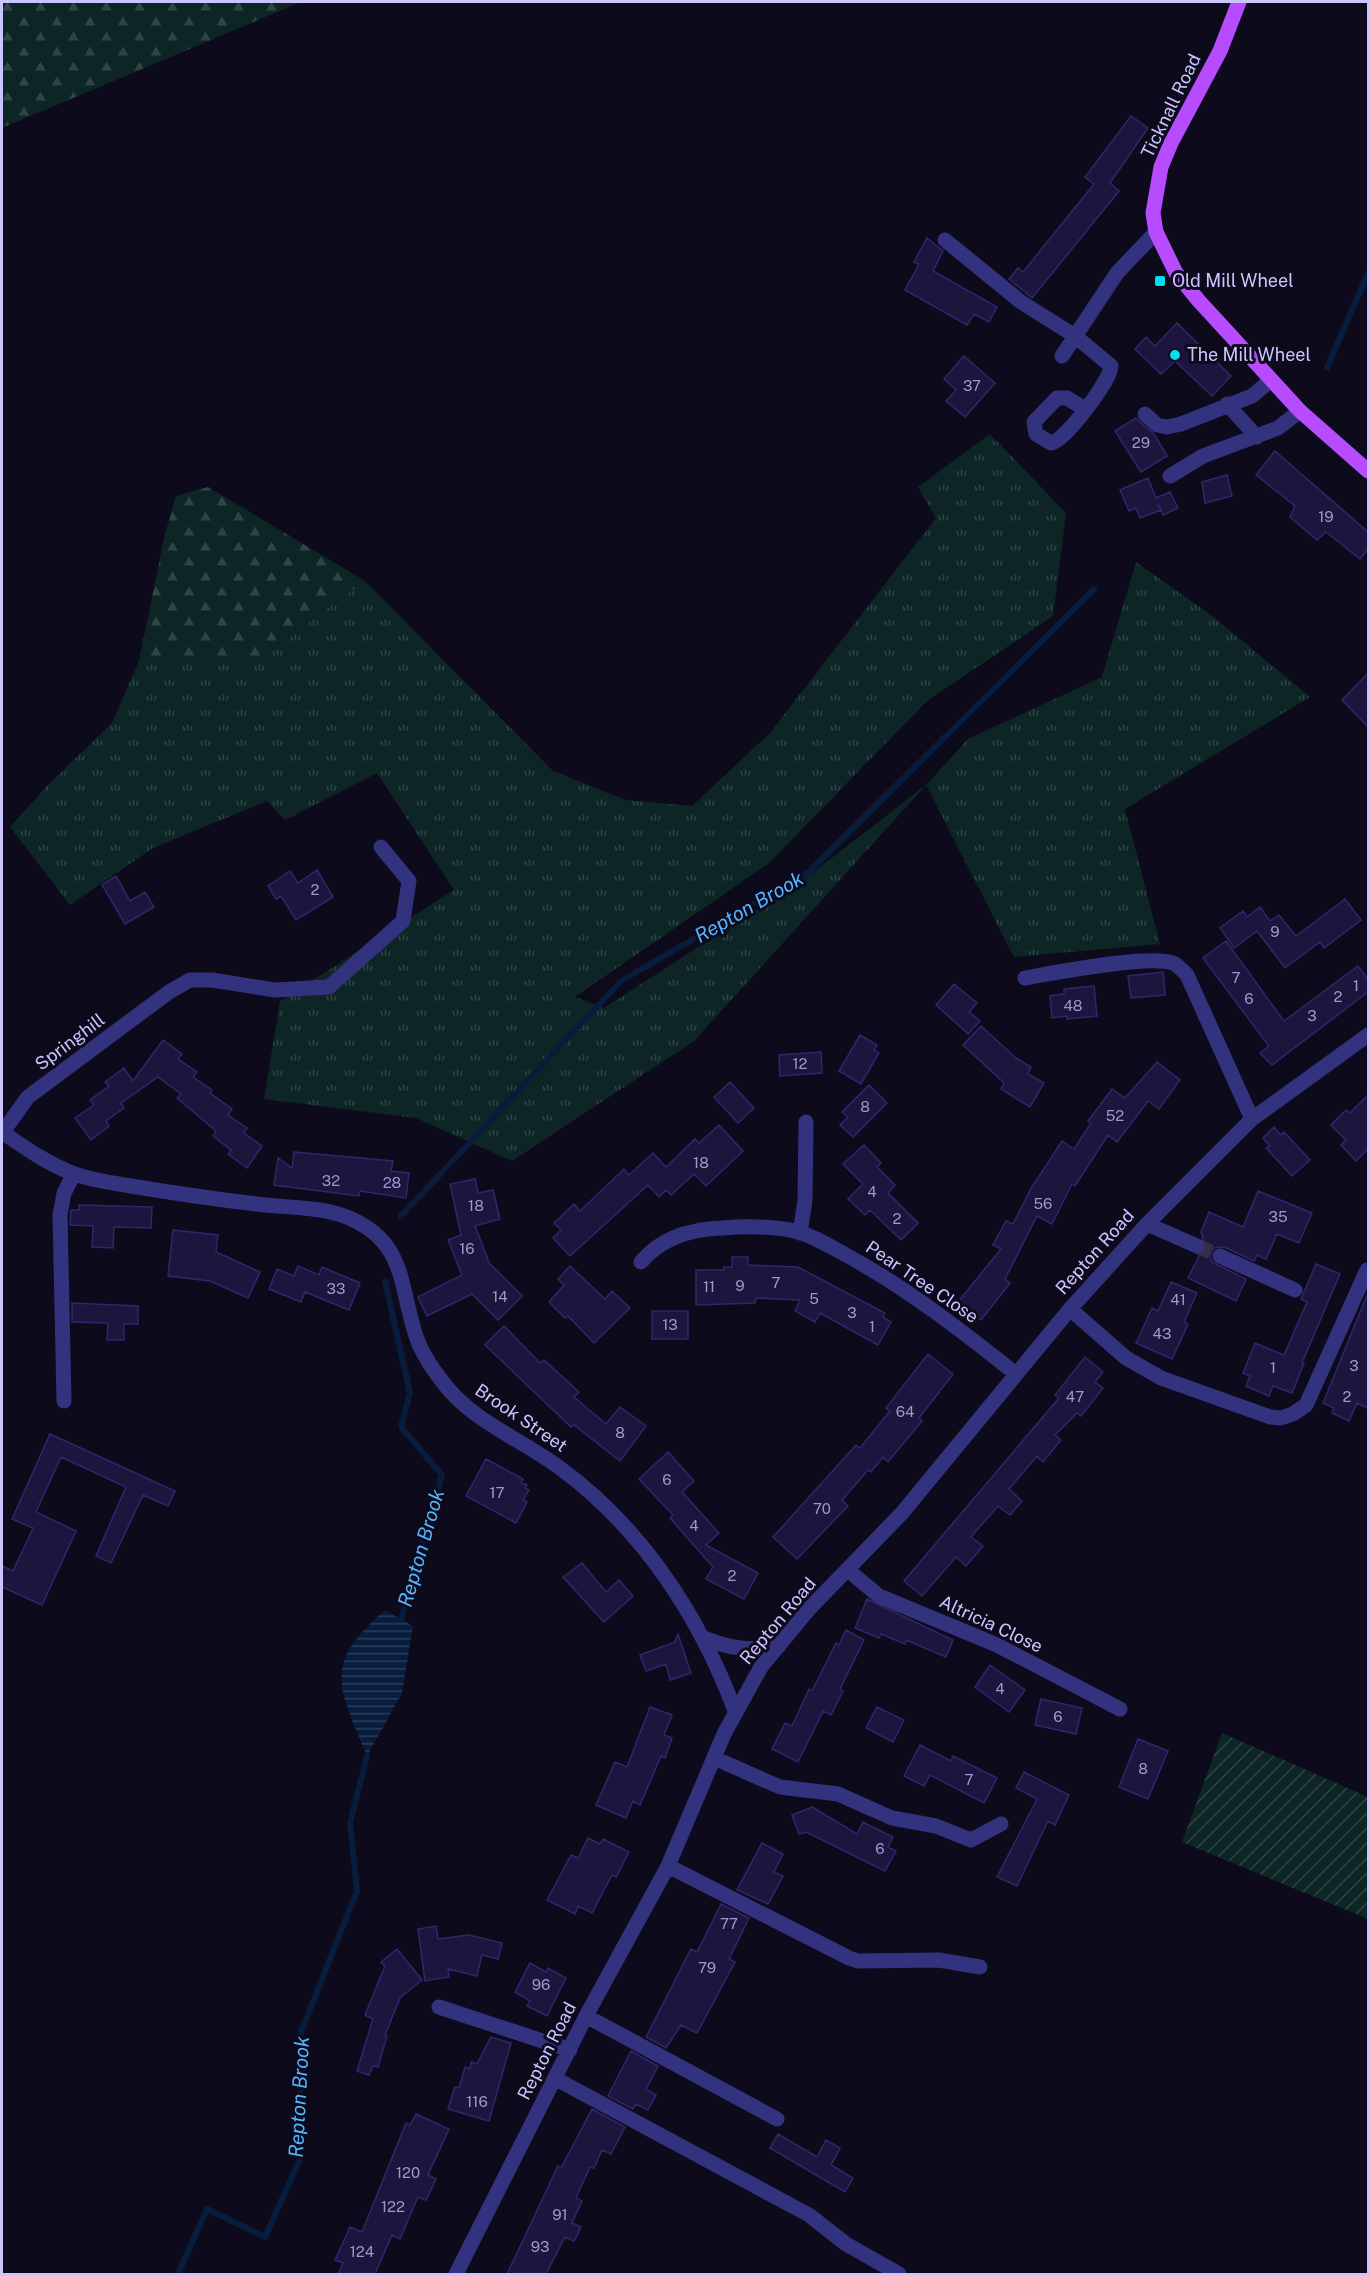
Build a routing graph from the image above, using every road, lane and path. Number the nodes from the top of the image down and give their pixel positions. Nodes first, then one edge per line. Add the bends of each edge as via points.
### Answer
1 (1239, 2) edge
2 (1156, 232) junction
3 (945, 240) dead end
4 (1075, 336) junction
5 (1062, 356) dead end
6 (1271, 380) junction
7 (1227, 404) junction
8 (1085, 409) dead end
9 (1300, 411) junction
10 (1145, 414) dead end
11 (1257, 436) junction
12 (1368, 471) edge
13 (1170, 476) dead end
14 (381, 848) dead end
15 (1025, 978) dead end
16 (1368, 1035) edge
17 (1252, 1119) junction
18 (806, 1122) dead end
19 (2, 1132) edge
20 (74, 1174) junction
21 (1147, 1224) junction
22 (801, 1233) junction
23 (1197, 1246) tunnel mouth
24 (1220, 1256) tunnel mouth
25 (641, 1262) dead end
26 (1367, 1270) edge
27 (1295, 1290) dead end
28 (1070, 1309) junction
29 (1016, 1374) junction
30 (64, 1401) dead end
31 (849, 1571) junction
32 (704, 1638) junction
33 (779, 1646) junction
34 (1120, 1709) dead end
35 (735, 1711) junction
36 (714, 1758) junction
37 (1001, 1824) dead end
38 (668, 1866) junction
39 (980, 1967) dead end
40 (439, 2007) dead end
41 (586, 2016) junction
42 (570, 2050) junction
43 (556, 2079) junction
44 (777, 2119) dead end
45 (456, 2274) edge
46 (900, 2274) edge

1 - 2 main road, Ticknall Road via 1220,51 1161,167 1154,202
2 - 4 street via 1117,273
2 - 6 main road, Ticknall Road via 1176,273
3 - 4 street via 1021,302
4 - 5 street
4 - 8 street via 1111,366 1109,378
6 - 7 street via 1252,396
6 - 9 main road, Ticknall Road
7 - 10 street via 1167,427 1157,425
7 - 11 street
9 - 11 street via 1278,428
9 - 12 main road, Ticknall Road
11 - 13 street via 1203,456
14 - 19 street, Springhill via 409,882 403,921 328,987 275,990 190,980 28,1097
15 - 17 street via 1120,964 1175,964 1187,975
16 - 17 street, Repton Road
17 - 21 street, Repton Road
18 - 22 street
19 - 20 street, Brook Street
20 - 30 street via 64,1192 60,1215
20 - 32 street, Brook Street via 189,1196 319,1210 346,1217 371,1230 398,1263 415,1334 442,1383 482,1419 560,1468 624,1522
21 - 23 street
21 - 28 street, Repton Road
22 - 25 street, Pear Tree Close via 770,1228 707,1228 653,1247
22 - 29 street, Pear Tree Close via 909,1292
24 - 27 street
26 - 28 street via 1306,1405 1281,1418 1255,1413 1142,1369
28 - 29 street, Repton Road
29 - 31 street, Repton Road
31 - 33 street, Repton Road via 809,1609
31 - 34 street, Altricia Close via 879,1596 997,1645
32 - 33 street via 728,1648
32 - 35 street, Brook Street
33 - 35 street, Repton Road via 761,1667
35 - 36 street, Repton Road
36 - 37 street via 780,1787 838,1794 892,1818 936,1826 971,1840
36 - 38 street, Repton Road
38 - 39 street via 858,1961 939,1960
38 - 41 street, Repton Road
40 - 42 street
41 - 42 street, Repton Road
41 - 44 street
42 - 43 street, Repton Road
43 - 45 street, Repton Road
43 - 46 street via 809,2215 846,2244

